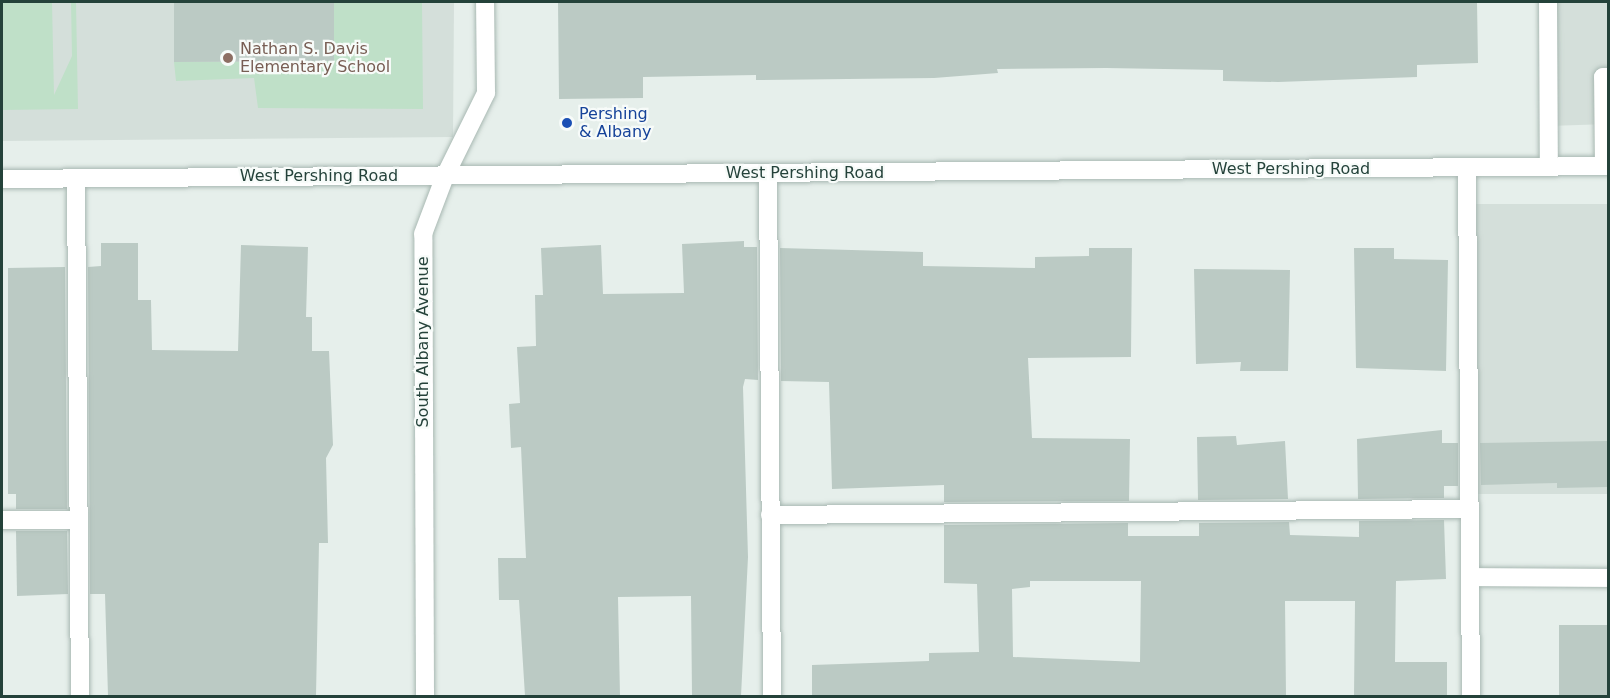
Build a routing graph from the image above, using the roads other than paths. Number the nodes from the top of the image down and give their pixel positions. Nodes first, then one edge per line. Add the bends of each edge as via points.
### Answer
1 (484, 2) edge
2 (1548, 2) edge
3 (1608, 77) edge
4 (1549, 166) junction
5 (1606, 166) edge
6 (1467, 167) junction
7 (768, 173) junction
8 (445, 176) junction
9 (2, 179) edge
10 (76, 179) junction
11 (1469, 509) junction
12 (770, 515) junction
13 (2, 520) edge
14 (79, 520) junction
15 (1470, 577) junction
16 (1608, 578) edge
17 (80, 696) edge
18 (425, 696) edge
19 (772, 696) edge
20 (1471, 696) edge

1 - 8 street, South Albany Avenue via 486,93
2 - 4 street
3 - 5 street via 1603,77
4 - 5 street, West Pershing Road
4 - 6 street, West Pershing Road
6 - 7 street, West Pershing Road
6 - 11 street
7 - 8 street, West Pershing Road
7 - 12 street
8 - 10 street, West Pershing Road
8 - 18 street, South Albany Avenue via 423,234
9 - 10 street, West Pershing Road
10 - 14 street
11 - 12 street
11 - 15 street
12 - 19 street
13 - 14 street
14 - 17 street
15 - 16 street
15 - 20 street

